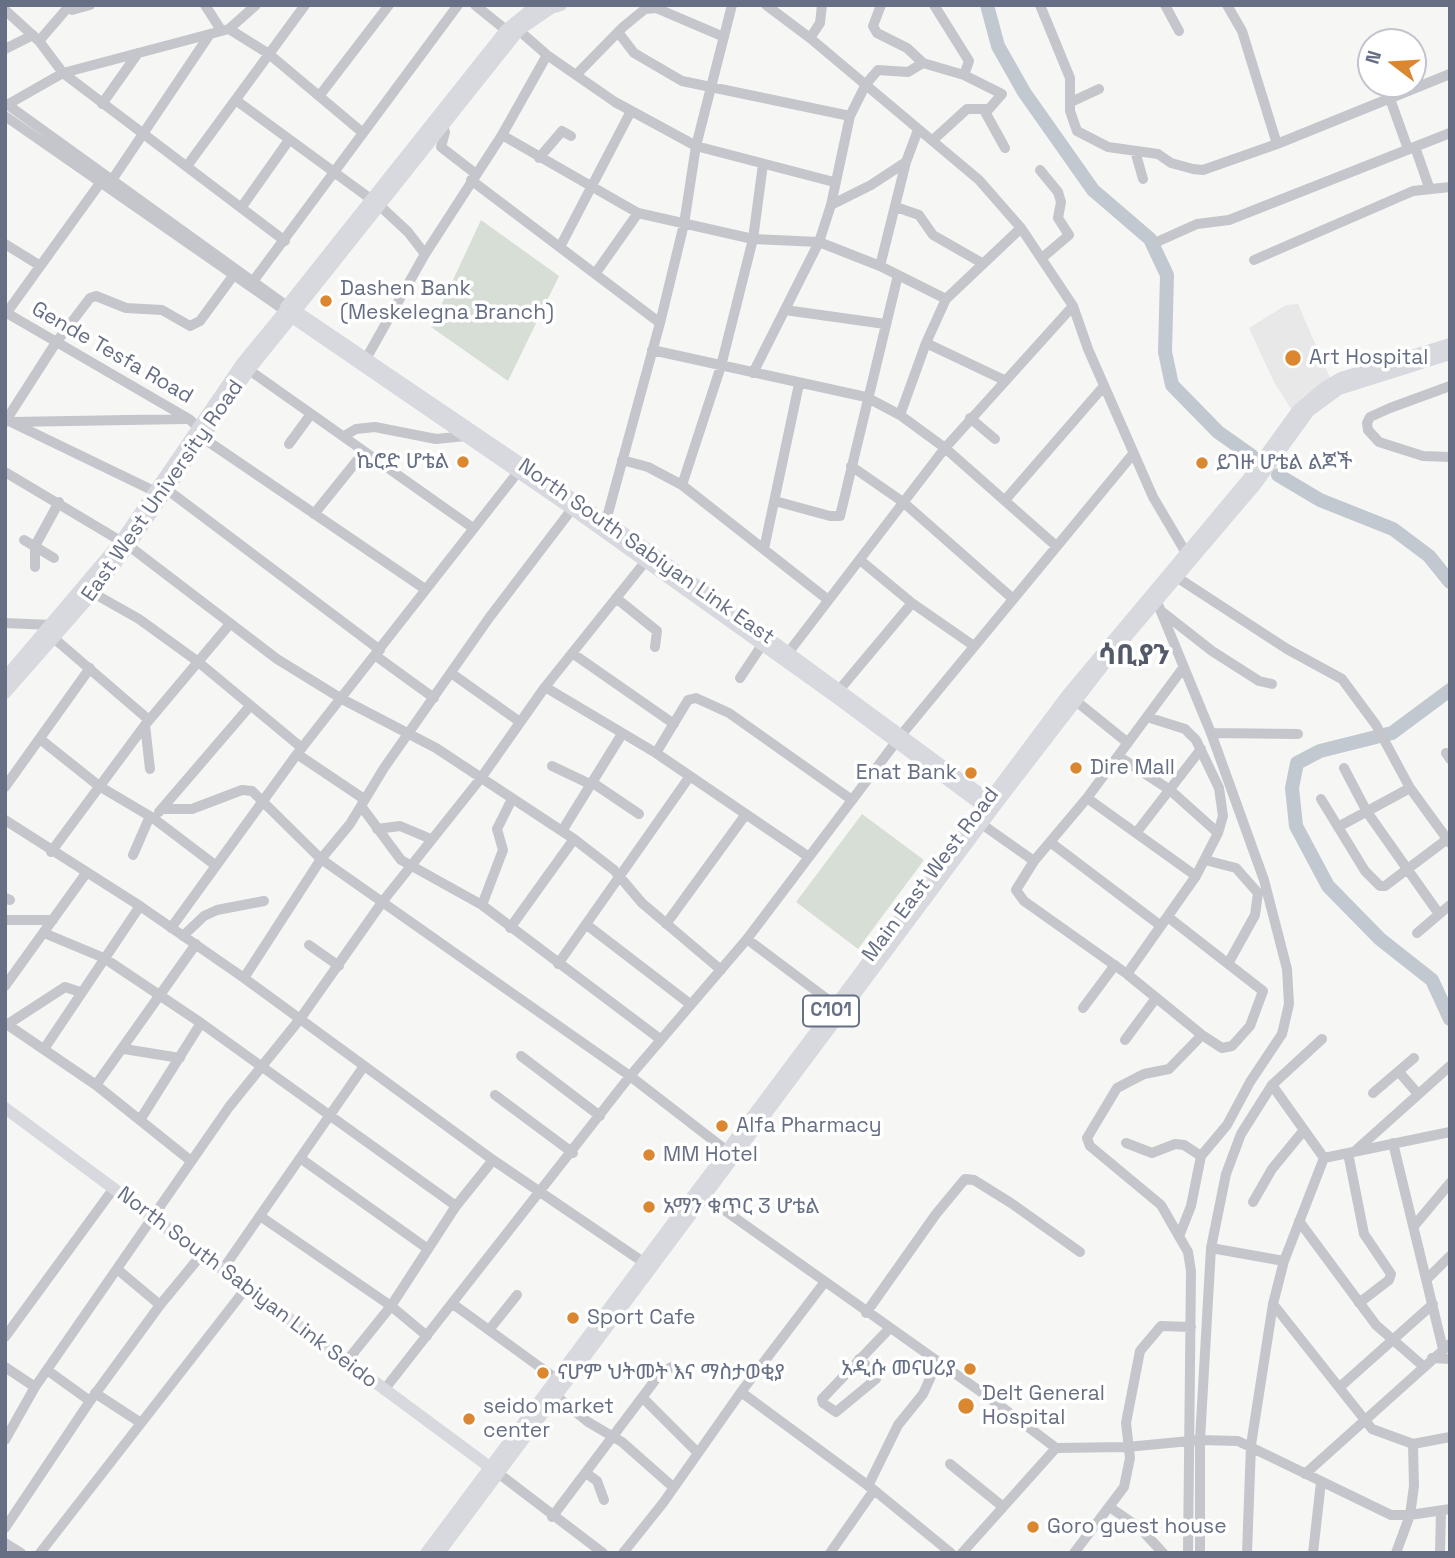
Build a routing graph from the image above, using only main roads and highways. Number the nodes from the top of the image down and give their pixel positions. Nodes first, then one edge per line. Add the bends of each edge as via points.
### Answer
1 (561, 5) edge
2 (534, 6) edge
3 (512, 28) junction
4 (375, 202) junction
5 (291, 311) junction
6 (1450, 344) edge
7 (1450, 354) edge
8 (1351, 380) junction
9 (197, 428) junction
10 (495, 451) junction
11 (604, 527) junction
12 (125, 544) junction
13 (1189, 557) junction
14 (51, 631) junction
15 (786, 657) junction
16 (5, 678) edge
17 (5, 693) edge
18 (1072, 698) junction
19 (900, 738) junction
20 (990, 806) junction
21 (959, 848) junction
22 (860, 979) junction
23 (830, 1020) junction
24 (5, 1108) edge
25 (571, 1366) junction
26 (494, 1470) junction
27 (426, 1553) edge
28 (439, 1553) edge

1 - 3 main road, East West University Road
2 - 3 main road, East West University Road
3 - 4 main road, East West University Road
3 - 4 main road, East West University Road via 443,126
4 - 5 main road, East West University Road
5 - 9 main road, East West University Road via 249,370
5 - 9 main road, East West University Road via 243,362
5 - 10 main road, North South Sabiyan Link East via 367,357
5 - 10 main road, North South Sabiyan Link East via 466,436
6 - 8 main road, Main East West Road
7 - 8 main road, Main East West Road
8 - 13 main road, Main East West Road / C101 via 1324,388 1307,401 1252,481
9 - 12 main road, East West University Road
10 - 11 main road, North South Sabiyan Link East
10 - 11 main road, North South Sabiyan Link East via 518,472
11 - 15 main road, North South Sabiyan Link East
11 - 15 main road, North South Sabiyan Link East via 645,562
12 - 14 main road, East West University Road
12 - 14 main road, East West University Road via 93,593
13 - 18 main road, Main East West Road / C101
13 - 18 main road, Main East West Road / C101 via 1159,606
14 - 16 main road, East West University Road
14 - 17 main road, East West University Road
15 - 19 main road, North South Sabiyan Link East
15 - 19 main road, North South Sabiyan Link East via 840,689
18 - 20 main road, Main East West Road / C101
19 - 20 main road, North South Sabiyan Link East
20 - 21 main road, Main East West Road / C101
20 - 21 main road, Main East West Road / C101 via 983,825
21 - 22 main road, Main East West Road / C101
22 - 23 main road, Main East West Road / C101
22 - 23 main road, Main East West Road / C101 via 835,1005
23 - 25 main road, Main East West Road / C101
24 - 26 main road, North South Sabiyan Link Seido
25 - 26 main road, Main East West Road / C101 via 555,1395
25 - 26 main road, Main East West Road / C101 via 555,1378
26 - 27 main road, Main East West Road / C101
26 - 28 main road, Main East West Road / C101

